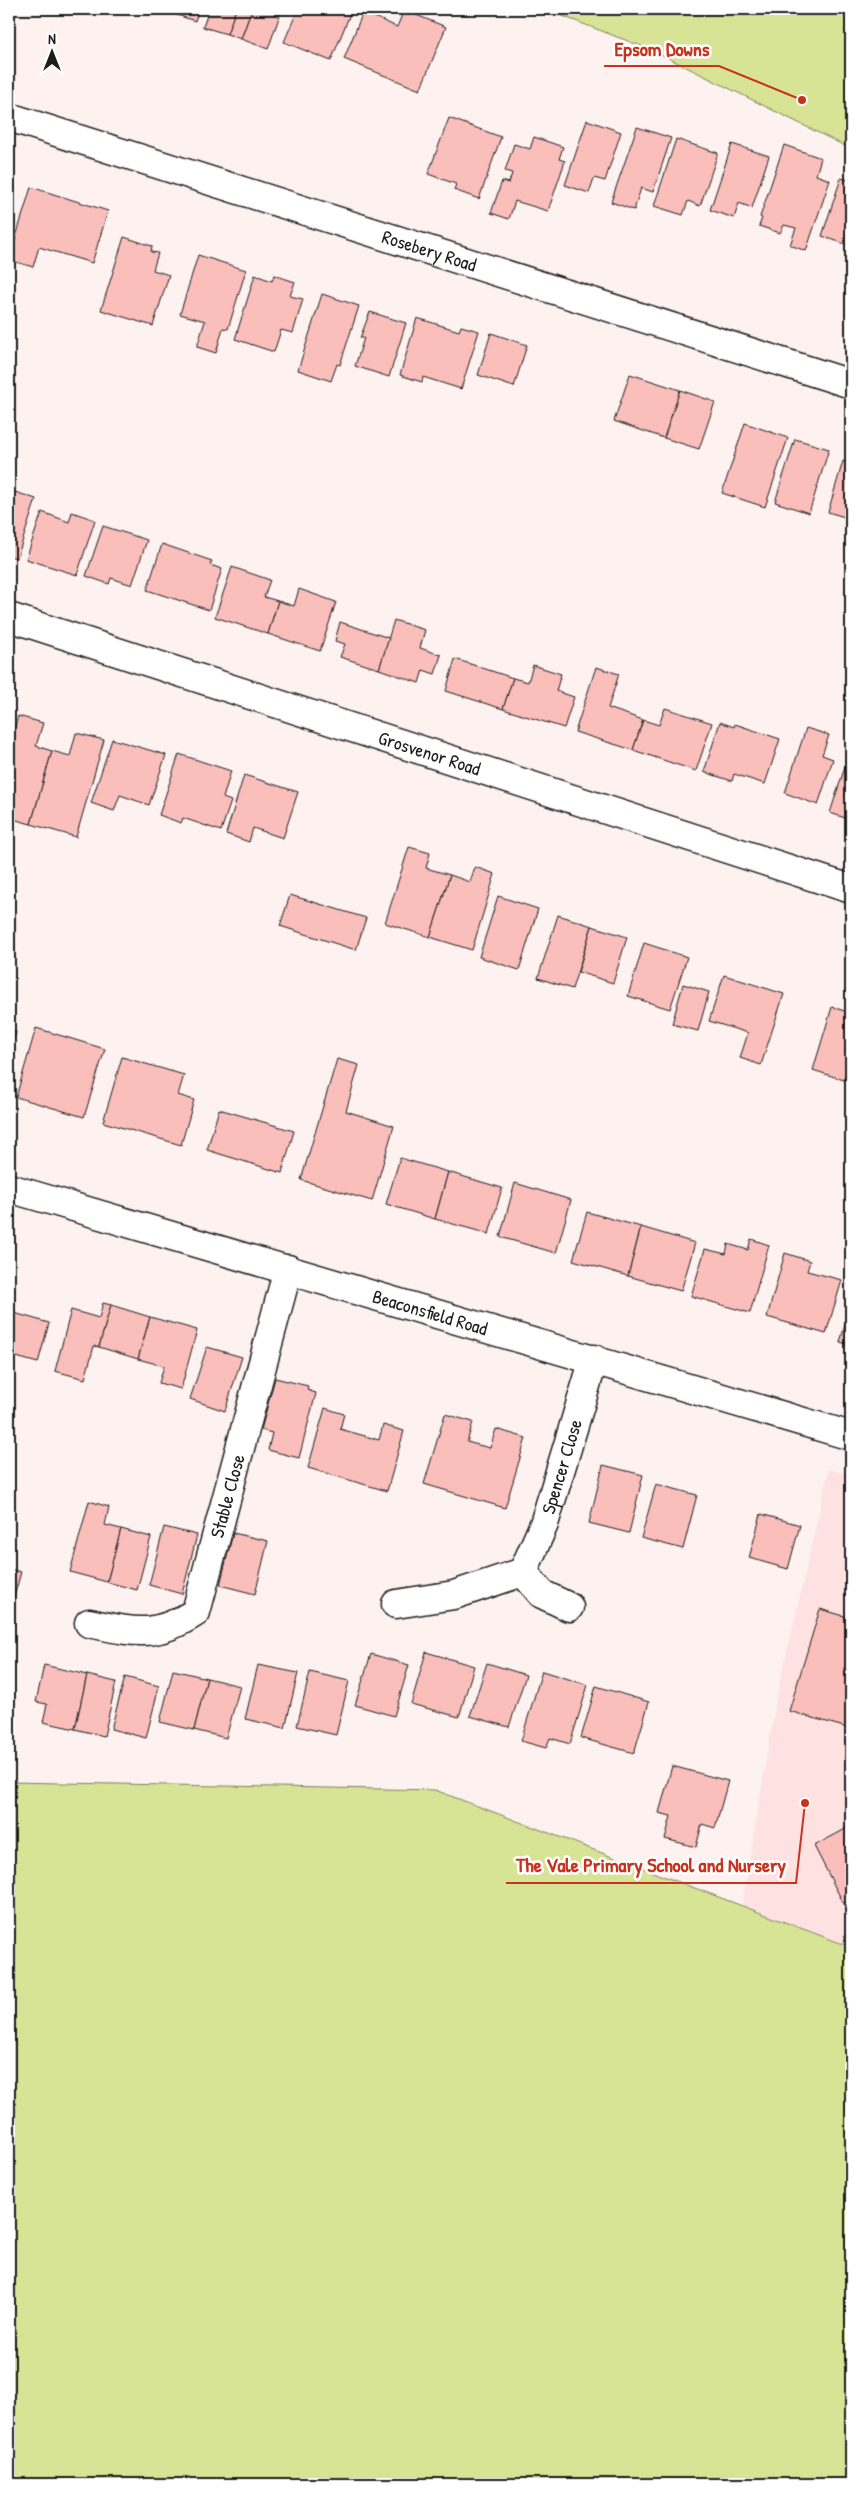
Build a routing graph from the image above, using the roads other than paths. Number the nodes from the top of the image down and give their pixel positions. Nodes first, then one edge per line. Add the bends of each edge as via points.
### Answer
1 (9, 117) edge
2 (851, 384) edge
3 (9, 617) edge
4 (851, 889) edge
5 (9, 1188) edge
6 (288, 1269) junction
7 (594, 1359) junction
8 (851, 1436) edge
9 (523, 1572) junction
10 (396, 1604) dead end
11 (569, 1608) dead end
12 (89, 1623) dead end

1 - 2 street, Rosebery Road
3 - 4 street, Grosvenor Road
5 - 6 street, Beaconsfield Road
6 - 7 street, Beaconsfield Road
6 - 12 street, Stable Close via 196,1612 160,1630 135,1633
7 - 8 street, Beaconsfield Road
7 - 9 street, Spencer Close via 544,1524
9 - 10 street via 454,1595
9 - 11 street via 542,1594

